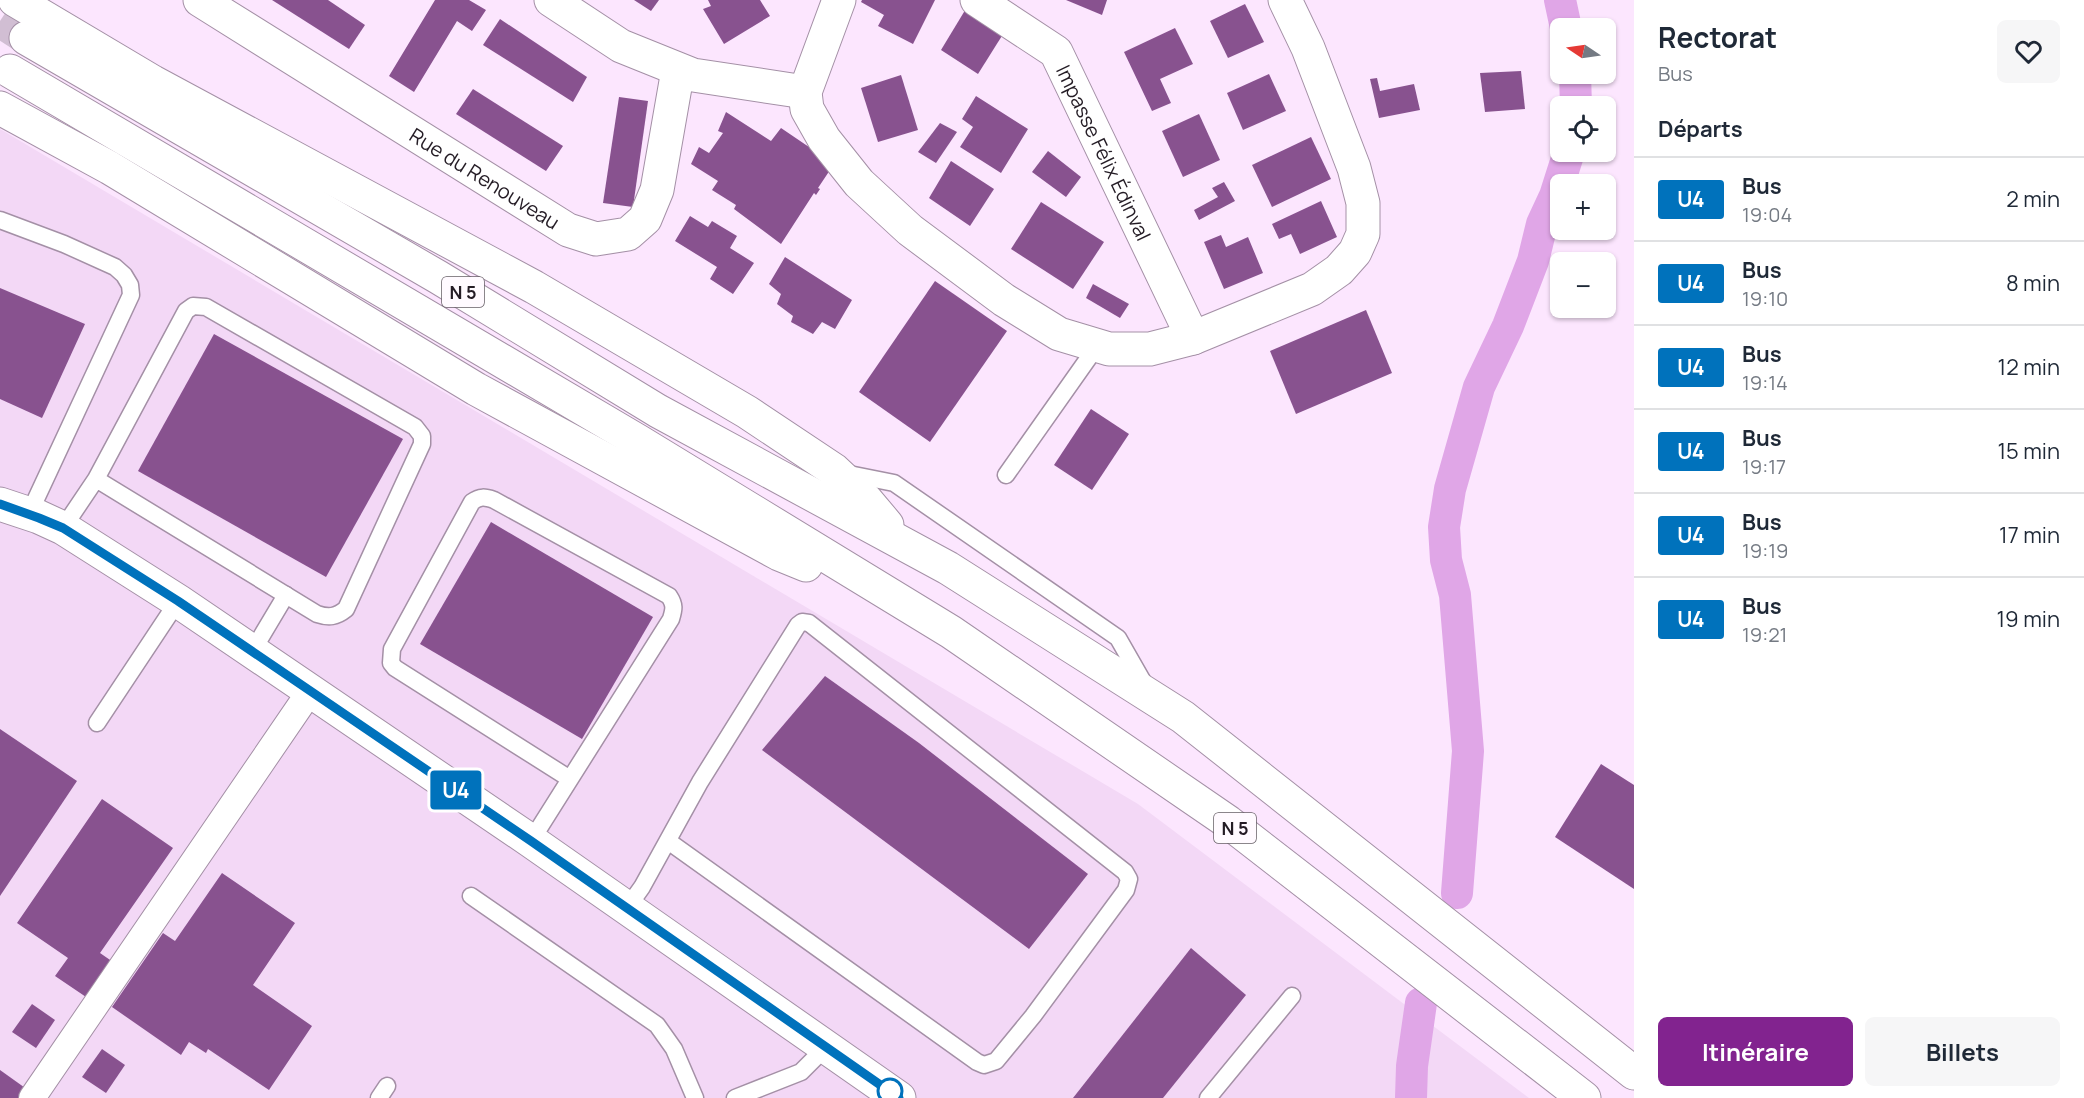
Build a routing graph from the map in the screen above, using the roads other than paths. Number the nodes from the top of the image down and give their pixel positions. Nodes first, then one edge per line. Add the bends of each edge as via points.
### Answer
1 (15, 0) edge
2 (200, 0) edge
3 (551, 0) edge
4 (839, 0) edge
5 (977, 0) edge
6 (1285, 0) edge
7 (26, 38) tunnel mouth
8 (678, 70) junction
9 (10, 71) tunnel mouth
10 (805, 92) junction
11 (0, 108) edge
12 (0, 220) edge
13 (1193, 338) junction
14 (1097, 346) junction
15 (834, 470) junction
16 (1006, 475) dead end
17 (96, 479) junction
18 (14, 509) edge
19 (63, 528) junction
20 (902, 542) junction
21 (868, 583) junction
22 (286, 595) junction
23 (178, 601) junction
24 (252, 652) junction
25 (311, 690) junction
26 (1152, 698) junction
27 (97, 723) dead end
28 (570, 779) junction
29 (531, 841) junction
30 (668, 841) junction
31 (471, 896) dead end
32 (627, 908) junction
33 (1292, 996) dead end
34 (826, 1047) junction
35 (1634, 1073) edge
36 (32, 1098) edge
37 (695, 1098) edge
38 (735, 1098) edge
39 (899, 1098) edge
40 (1208, 1098) edge
41 (1584, 1098) edge

1 - 15 main road via 153,82 544,293 747,412
2 - 8 main road, Rue du Renouveau via 558,224 596,239 628,234 645,219 657,190
3 - 8 main road via 621,46
4 - 10 main road
5 - 13 main road, Impasse Félix Édinval via 1056,52
6 - 13 main road via 1308,48 1354,168 1363,202 1363,234 1355,252 1339,270 1312,289
7 - 20 main road, N 5 via 438,277 658,411
8 - 10 main road
9 - 21 main road, N 5 via 638,441
10 - 14 main road via 807,110 824,140 859,183 910,230 1004,300 1059,334
11 - 21 main road via 110,168 476,389 779,554 822,572
12 - 18 lane via 115,267 130,285 131,295
13 - 14 main road via 1150,349
14 - 16 lane
15 - 20 main road
15 - 26 lane via 894,483 1118,638
17 - 19 lane
17 - 22 lane
17 - 22 lane via 186,311 193,306 206,307 419,430 422,444 346,609 328,618
18 - 19 main road
19 - 23 main road
20 - 26 main road, N 5
21 - 41 main road, N 5 via 951,632 1228,822
22 - 24 lane
23 - 24 main road
23 - 27 lane
24 - 25 main road
25 - 29 main road
25 - 36 street
26 - 35 main road, N 5 via 1192,725
28 - 28 lane via 670,619 674,603 669,596 494,500 477,498 392,649 391,663
28 - 29 lane
29 - 32 main road
30 - 30 lane via 984,1065 996,1061 1033,1016 1126,890 1129,879 809,623 802,622 706,773
30 - 32 lane
31 - 37 lane via 657,1025 674,1049
32 - 34 main road
33 - 40 lane
34 - 38 lane via 801,1072
34 - 39 main road

